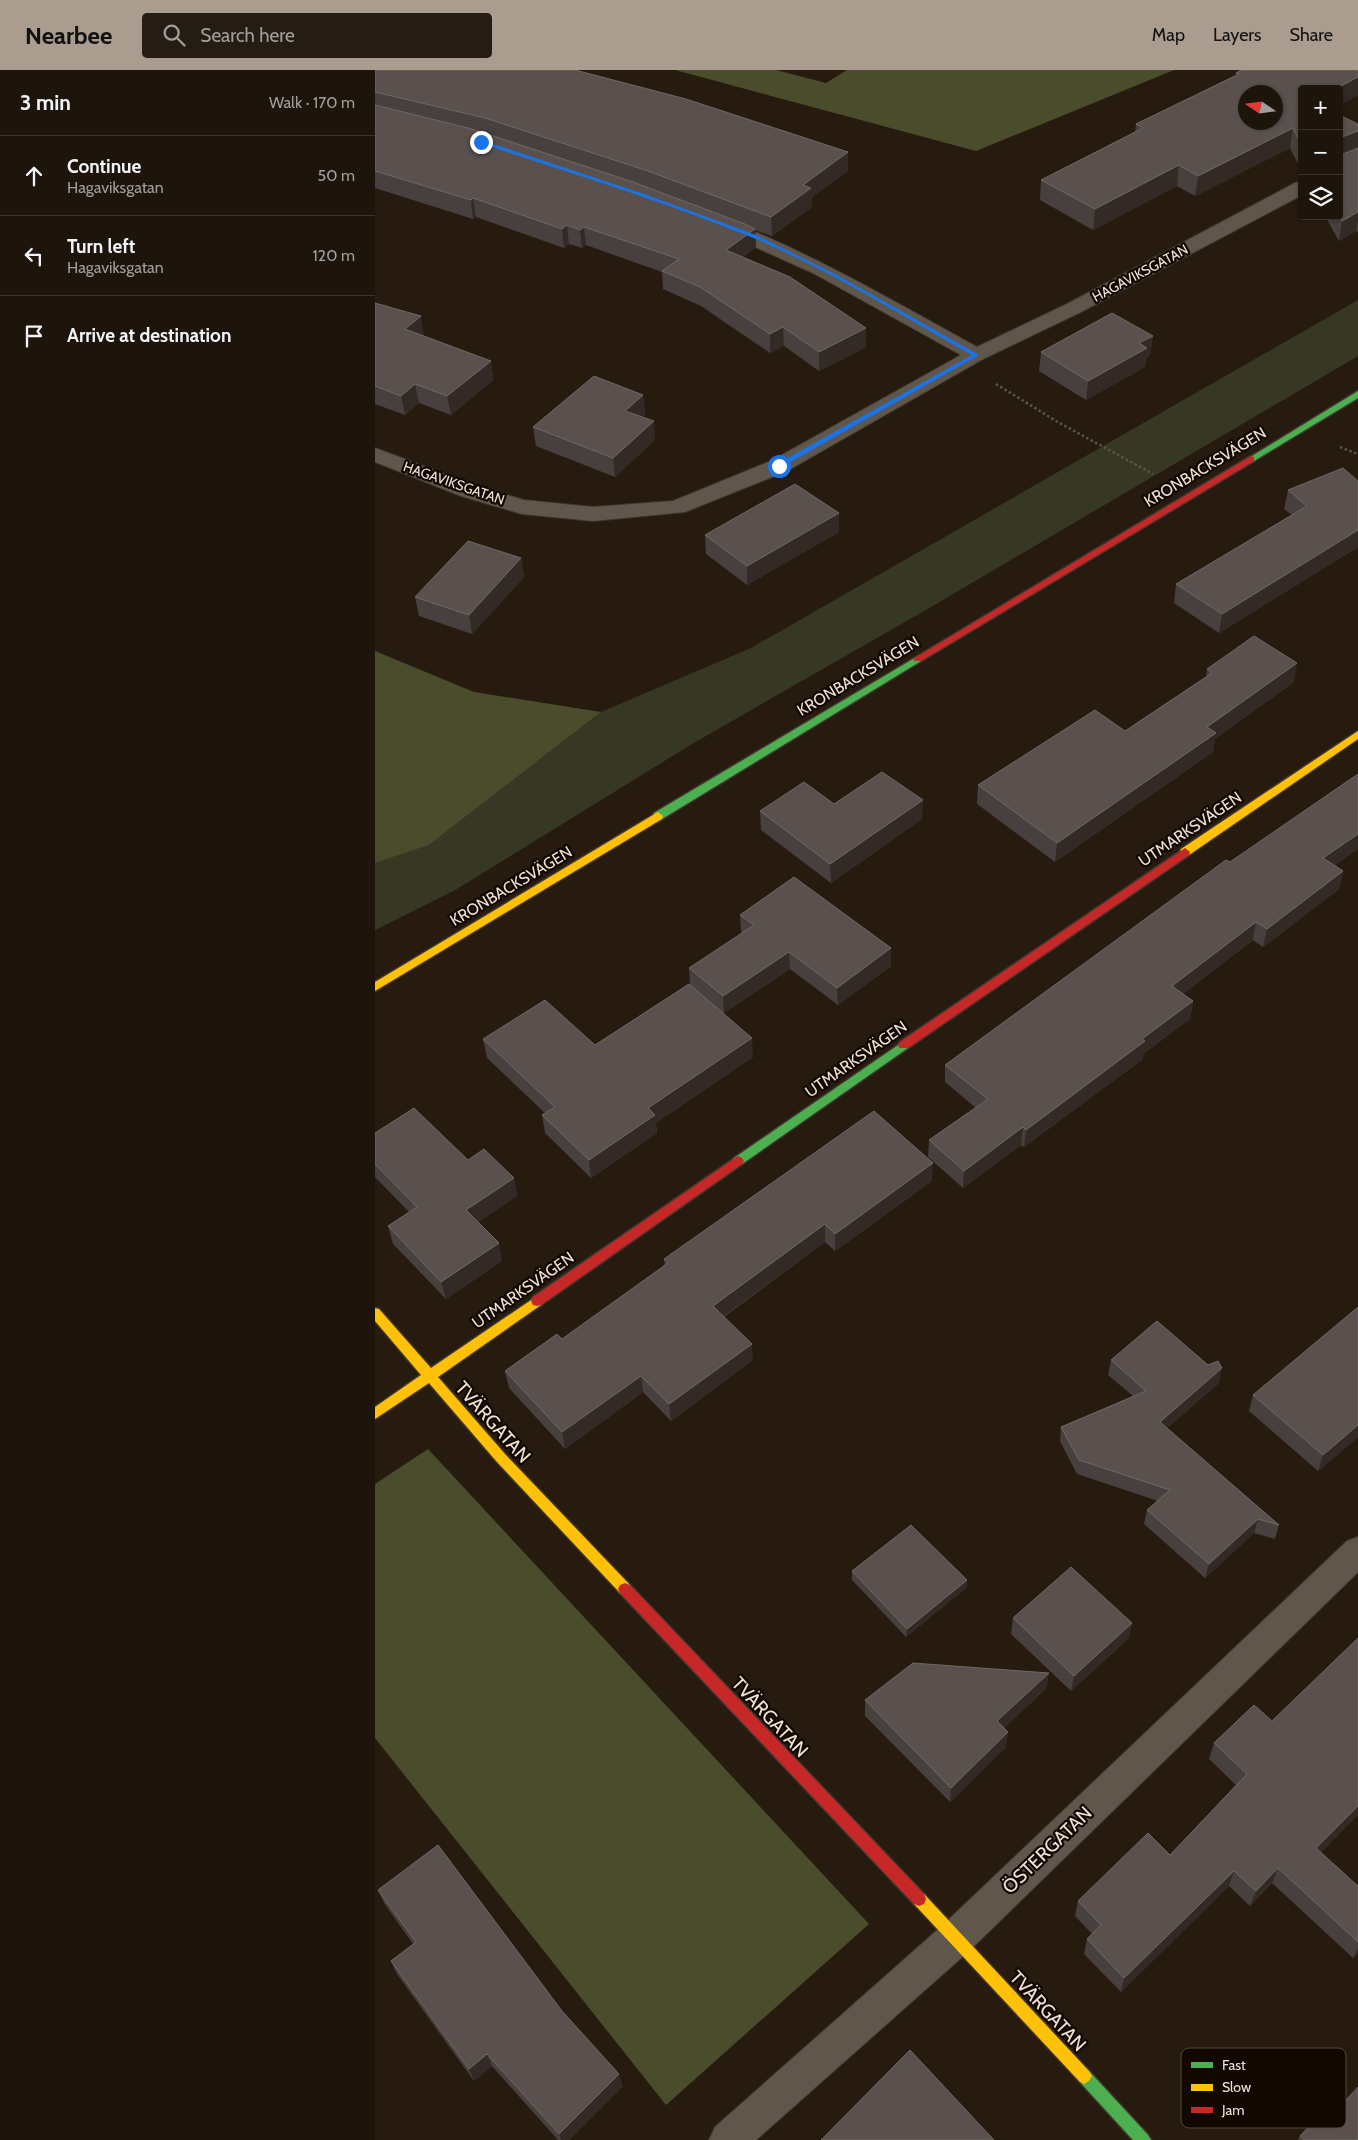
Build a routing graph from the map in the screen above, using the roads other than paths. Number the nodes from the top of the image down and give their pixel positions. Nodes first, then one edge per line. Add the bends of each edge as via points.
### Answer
1 (1298, 189) edge
2 (707, 219) edge
3 (976, 355) junction
4 (1358, 394) edge
5 (375, 454) edge
6 (1358, 734) edge
7 (375, 987) edge
8 (375, 1313) edge
9 (428, 1375) junction
10 (375, 1414) edge
11 (1358, 1551) edge
12 (956, 1938) junction
13 (728, 2140) edge
14 (1143, 2140) edge

1 - 3 street, HAGAVIKSGATAN via 1074,308
2 - 3 street via 754,236 835,276
3 - 5 street, HAGAVIKSGATAN via 779,466 677,507 593,514 523,507 469,491
4 - 7 street, KRONBACKSVÄGEN
6 - 9 street, UTMARKSVÄGEN
8 - 9 street, TVÄRGATAN
9 - 10 street, UTMARKSVÄGEN
9 - 12 street, TVÄRGATAN via 501,1458
11 - 12 street, ÖSTERGATAN
12 - 13 street, ÖSTERGATAN
12 - 14 street, TVÄRGATAN

